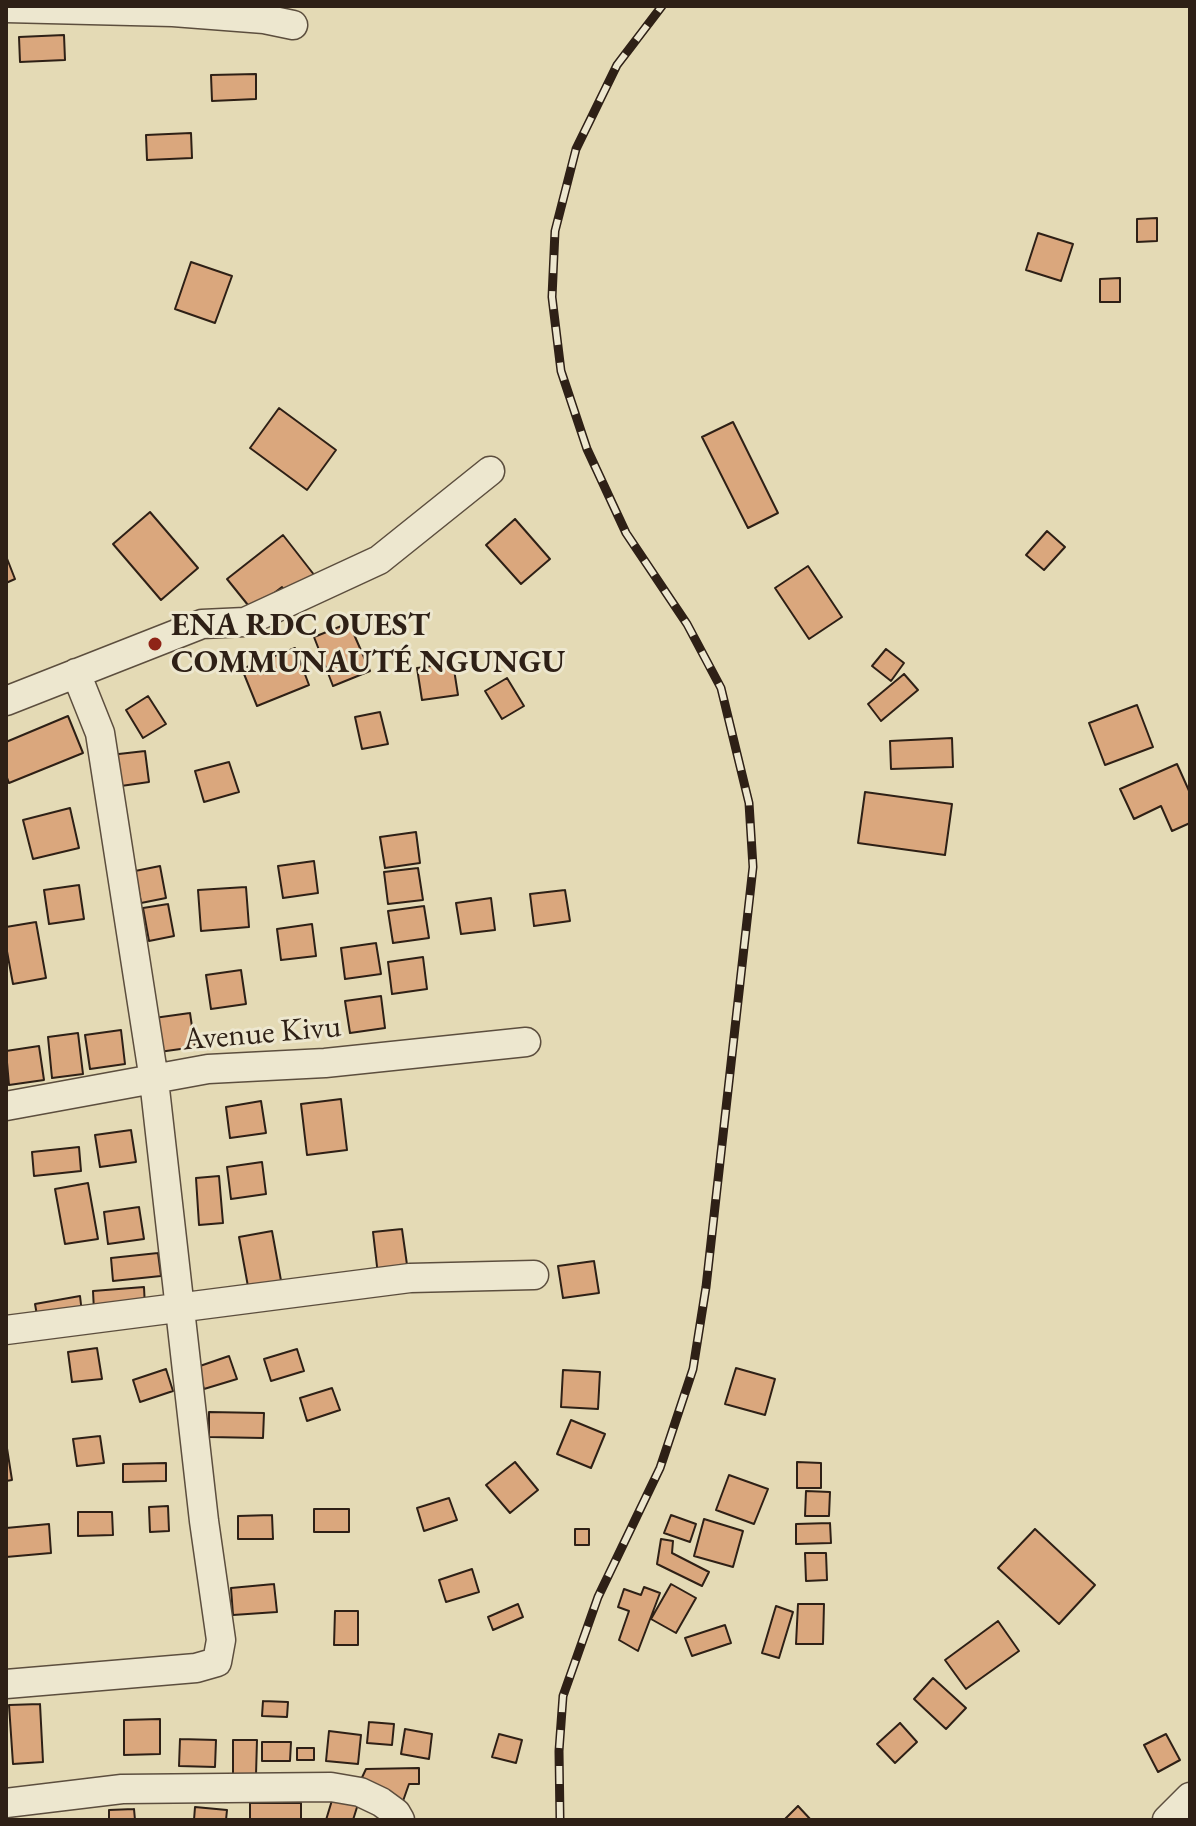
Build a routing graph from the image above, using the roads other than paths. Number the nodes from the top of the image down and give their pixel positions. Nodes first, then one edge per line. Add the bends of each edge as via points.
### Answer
1 (6, 8) edge
2 (293, 25) dead end
3 (490, 471) dead end
4 (76, 673) junction
5 (6, 701) edge
6 (526, 1042) dead end
7 (154, 1080) junction
8 (6, 1106) edge
9 (534, 1275) dead end
10 (182, 1308) junction
11 (6, 1330) edge
12 (6, 1684) edge
13 (1190, 1797) edge
14 (6, 1803) edge
15 (400, 1820) edge
16 (1167, 1820) edge

1 - 2 street via 173,12
3 - 4 street via 379,560 245,622 202,624
4 - 5 street
4 - 7 street via 100,733
6 - 7 street, Avenue Kivu via 208,1069
7 - 8 street, Avenue Kivu
7 - 10 street
9 - 10 street via 410,1278
10 - 11 street
10 - 12 street via 221,1640 217,1662
13 - 16 street
14 - 15 street via 122,1789 331,1787 381,1802

